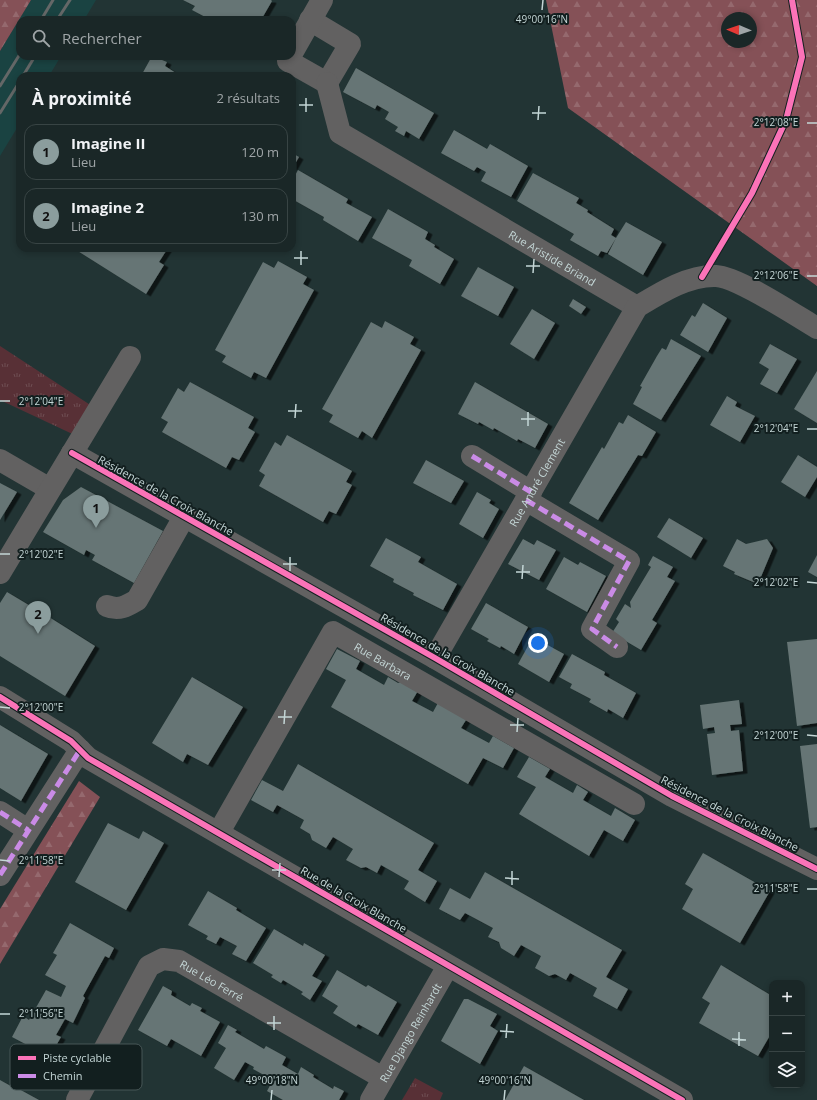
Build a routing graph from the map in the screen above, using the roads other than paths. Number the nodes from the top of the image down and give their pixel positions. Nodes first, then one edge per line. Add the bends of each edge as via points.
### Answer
1 (322, 0) edge
2 (310, 20) junction
3 (296, 46) edge
4 (288, 60) edge
5 (327, 83) junction
6 (637, 307) junction
7 (817, 328) edge
8 (130, 357) dead end
9 (72, 454) junction
10 (472, 456) dead end
11 (0, 460) edge
12 (50, 489) junction
13 (528, 496) junction
14 (184, 517) junction
15 (0, 573) edge
16 (107, 606) dead end
17 (617, 647) dead end
18 (435, 658) junction
19 (0, 697) edge
20 (80, 750) junction
21 (634, 804) dead end
22 (0, 812) edge
23 (28, 830) junction
24 (219, 832) junction
25 (817, 869) edge
26 (0, 875) edge
27 (448, 966) junction
28 (108, 1044) edge
29 (383, 1078) junction
30 (82, 1090) edge
31 (77, 1100) edge
32 (371, 1100) edge
33 (682, 1100) edge

1 - 2 street
2 - 3 street
2 - 5 street via 350,44
4 - 5 street
5 - 6 street, Rue Aristide Briand via 340,133
6 - 7 street via 692,280 716,276 738,282
6 - 13 street, Rue André Clement
8 - 9 street
9 - 12 street
9 - 14 street, Résidence de la Croix Blanche
10 - 13 street
11 - 12 street
12 - 15 street
13 - 17 street via 629,562 592,629
13 - 18 street, Rue André Clement
14 - 16 street via 138,600 115,609
14 - 18 street, Résidence de la Croix Blanche
18 - 25 street, Résidence de la Croix Blanche via 672,796
19 - 20 street, Rue de la Croix Blanche via 71,741
20 - 23 street
20 - 24 street, Rue de la Croix Blanche via 88,758
21 - 24 street, Rue Barbara via 332,632
22 - 23 street
23 - 26 street
24 - 27 street, Rue de la Croix Blanche
27 - 29 street, Rue Django Reinhardt
27 - 33 street, Rue de la Croix Blanche
28 - 29 street, Rue Léo Ferré via 150,966 163,959 179,960
29 - 32 street, Rue Django Reinhardt
30 - 31 street, Rue Léo Ferré

